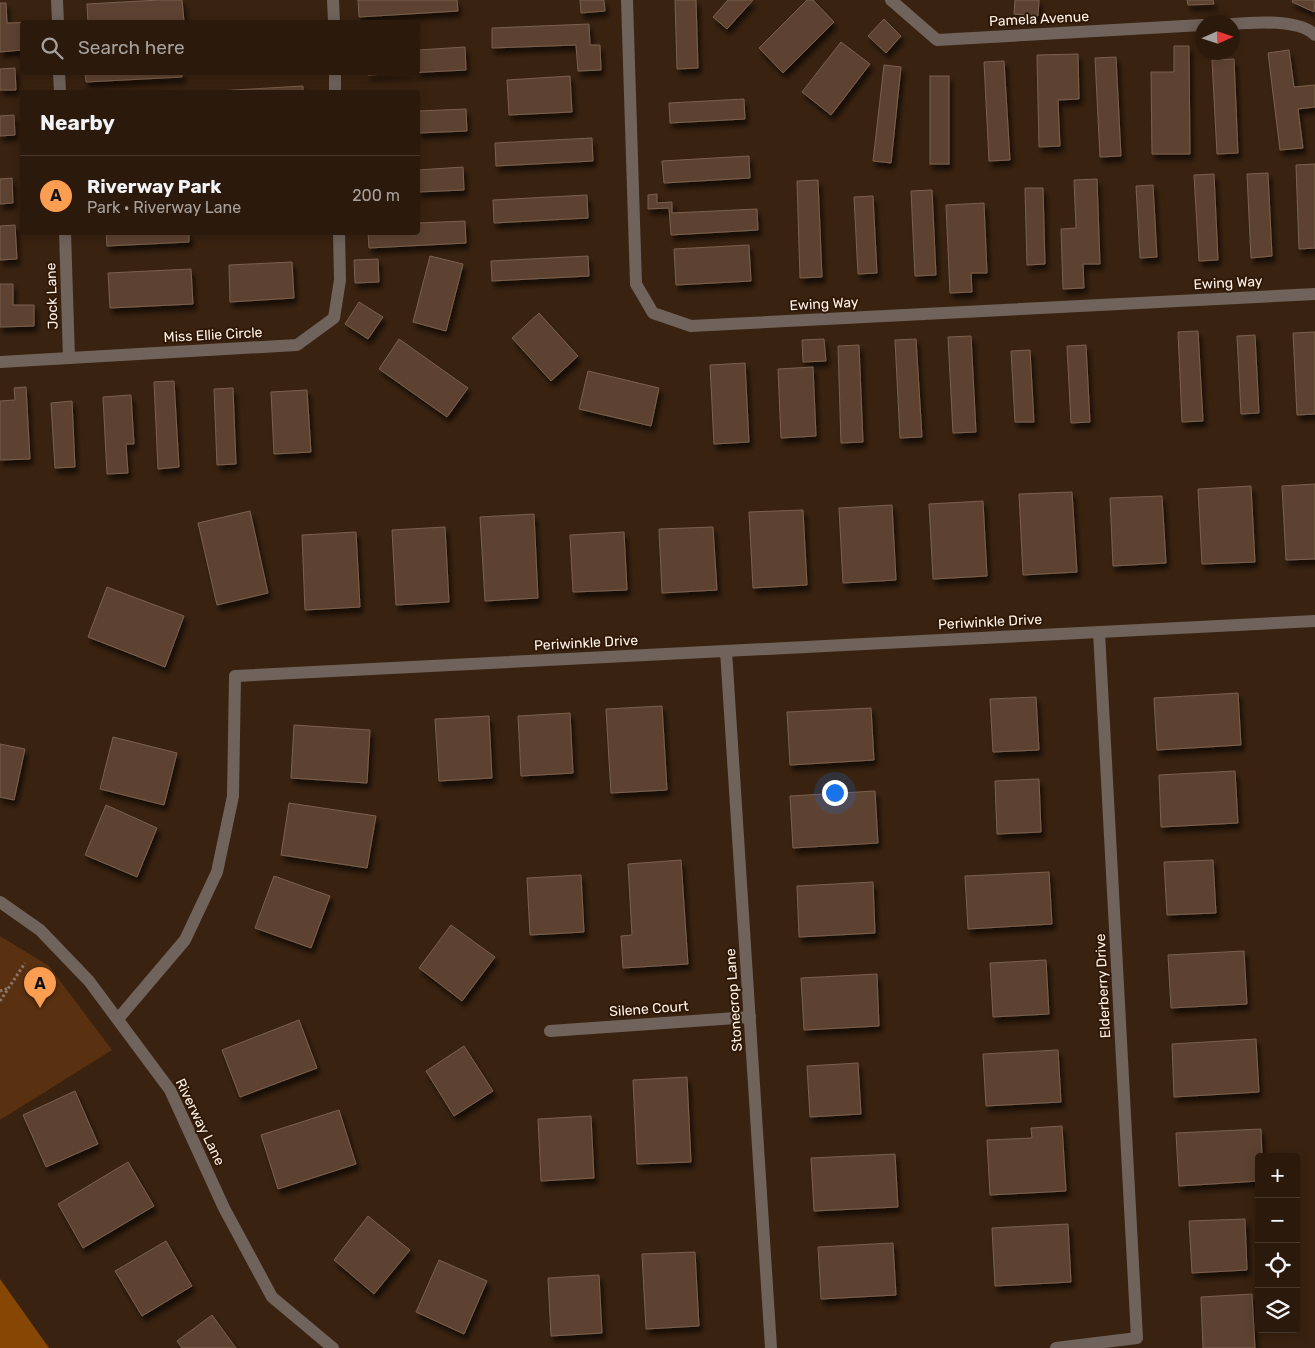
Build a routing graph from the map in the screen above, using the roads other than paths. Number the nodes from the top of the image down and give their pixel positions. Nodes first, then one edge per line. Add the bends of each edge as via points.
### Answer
1 (57, 0) edge
2 (333, 0) edge
3 (628, 0) edge
4 (891, 0) edge
5 (58, 20) edge
6 (334, 20) edge
7 (1240, 23) edge
8 (1195, 25) edge
9 (1315, 35) edge
10 (59, 75) edge
11 (335, 75) edge
12 (60, 90) edge
13 (335, 90) edge
14 (65, 235) edge
15 (339, 235) edge
16 (1315, 294) edge
17 (69, 358) junction
18 (0, 362) edge
19 (1315, 621) edge
20 (1100, 632) junction
21 (726, 651) junction
22 (0, 902) edge
23 (750, 1017) junction
24 (118, 1019) junction
25 (550, 1031) dead end
26 (333, 1348) edge
27 (771, 1348) edge
28 (1056, 1348) edge

1 - 5 street
2 - 6 street
3 - 16 street, Ewing Way via 636,284 654,313 691,326
4 - 8 street, Pamela Avenue via 936,40
7 - 9 street via 1299,26 1308,28
10 - 12 street
11 - 13 street
14 - 17 street, Jock Lane
15 - 17 street, Miss Ellie Circle via 340,280 334,318 297,345
17 - 18 street, Miss Ellie Circle
19 - 20 street, Periwinkle Drive
20 - 21 street, Periwinkle Drive
20 - 28 street, Elderberry Drive via 1136,1338
21 - 23 street, Stonecrop Lane
21 - 24 street, Periwinkle Drive via 235,676 233,796 217,872 185,940
22 - 24 street, Riverway Lane via 40,930 89,981
23 - 25 street, Silene Court
23 - 27 street, Stonecrop Lane
24 - 26 street, Riverway Lane via 170,1090 224,1208 272,1297

